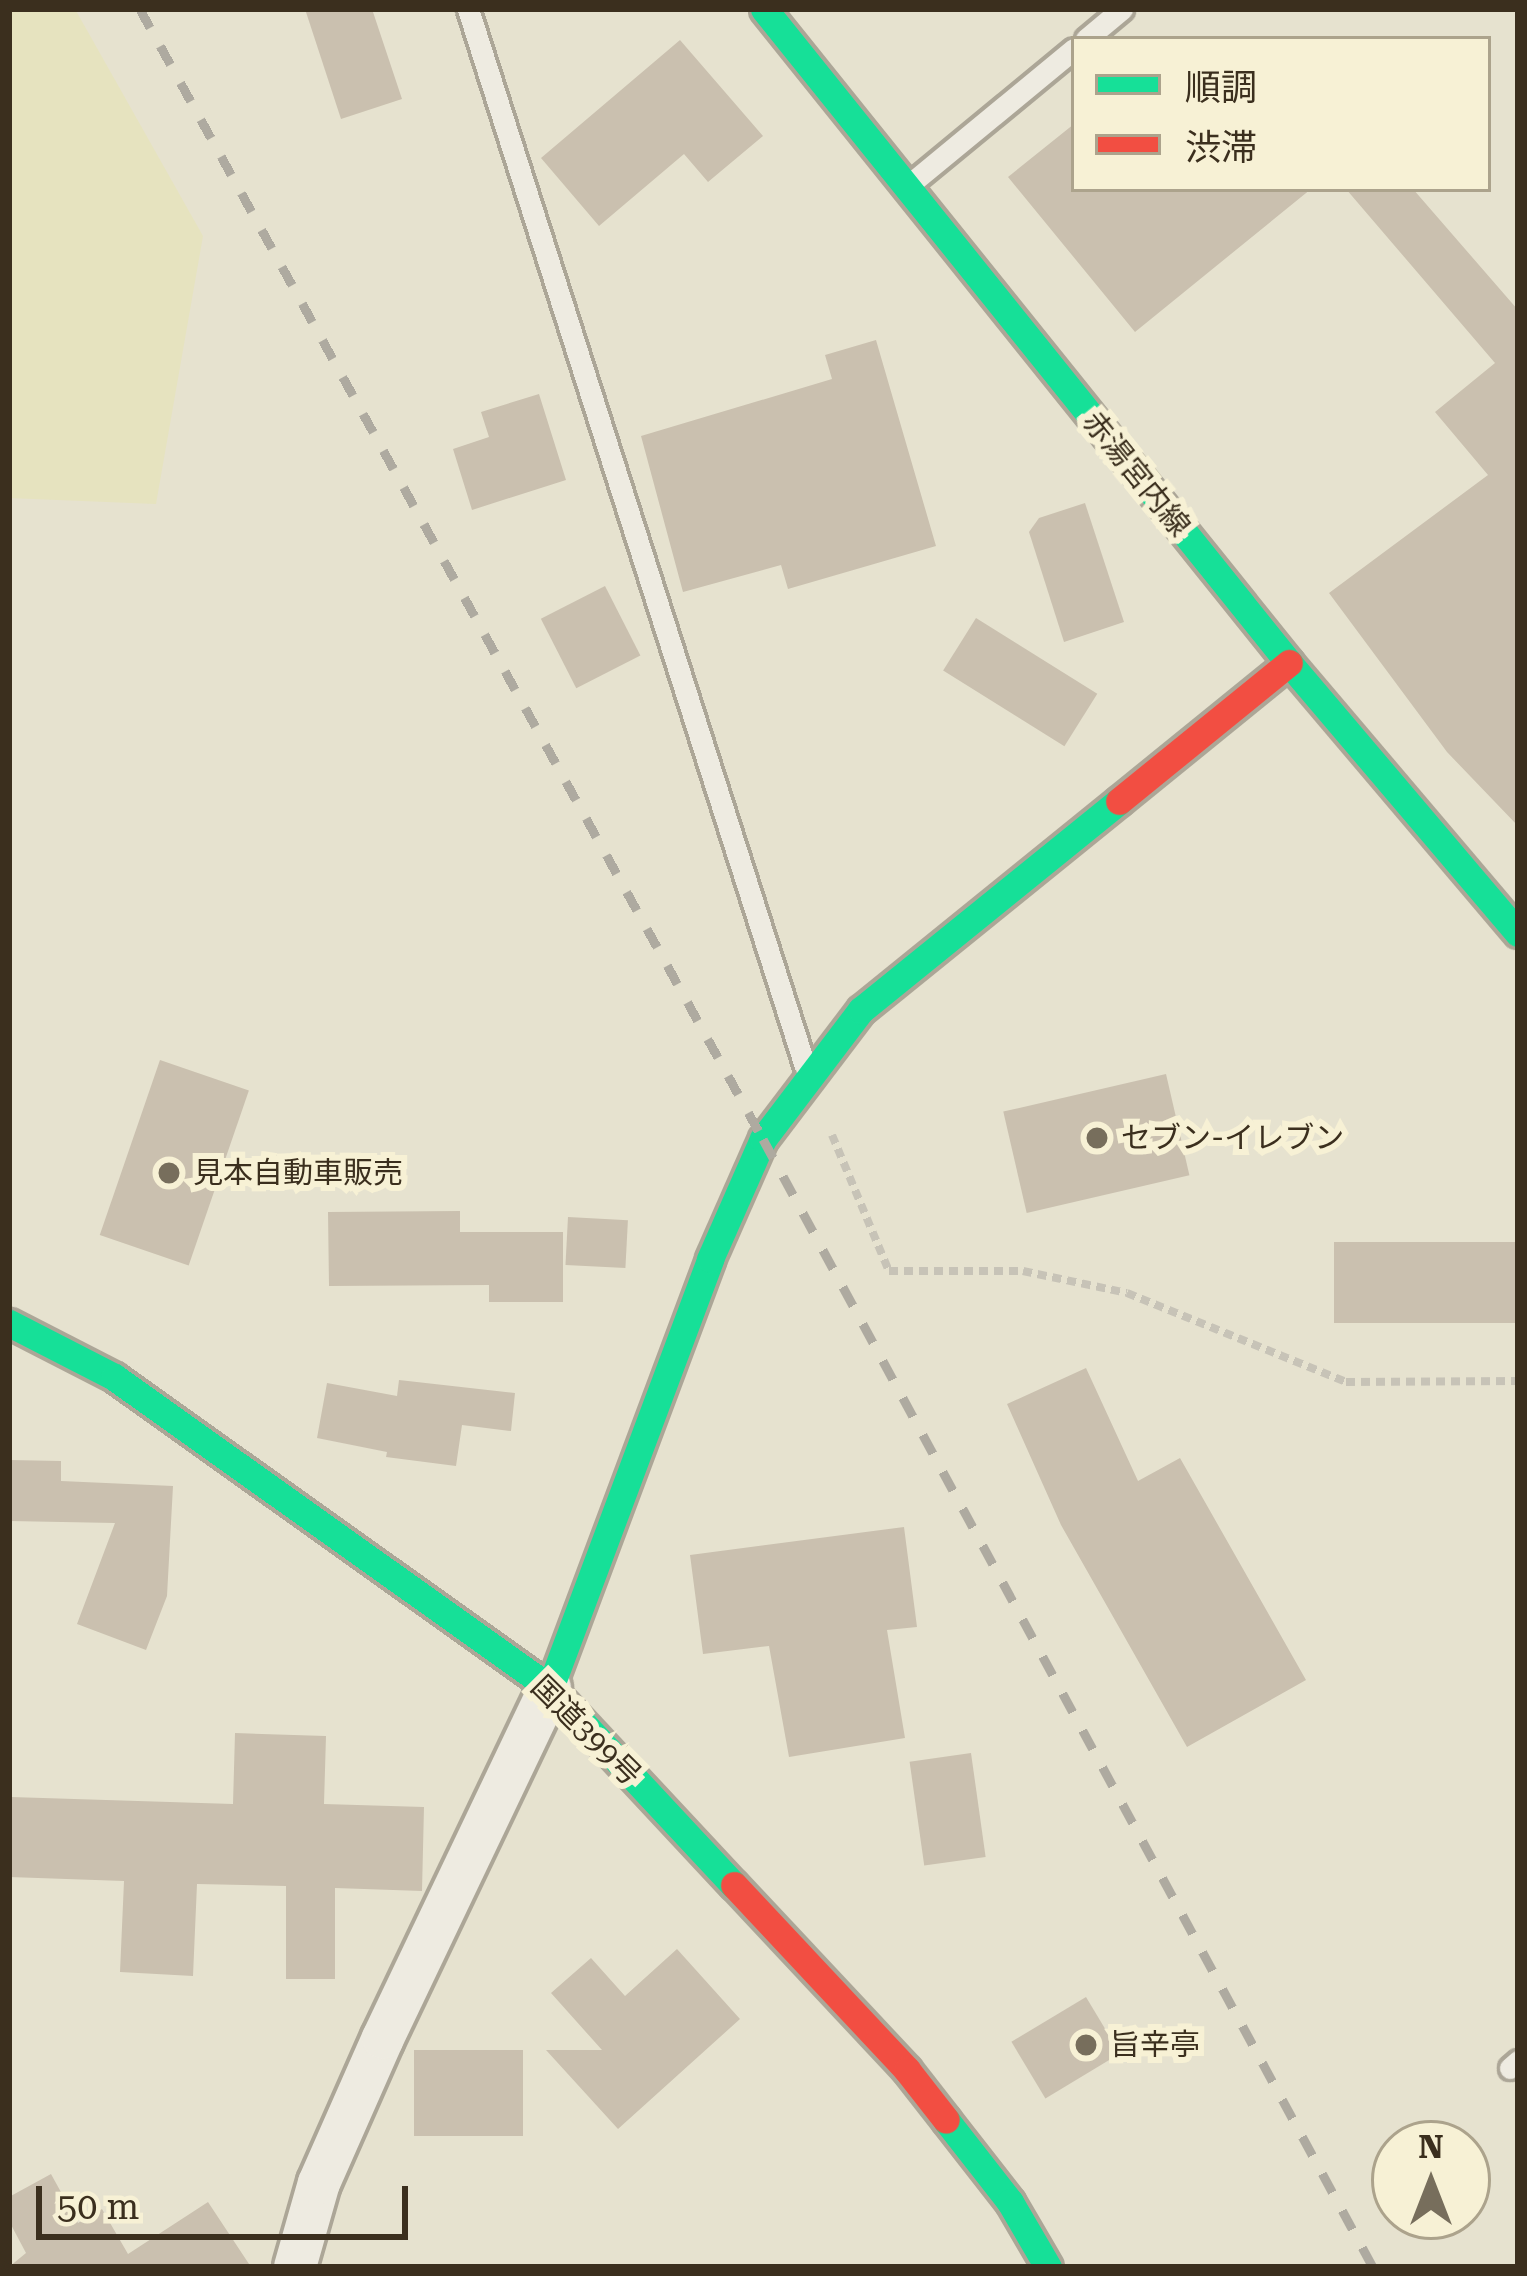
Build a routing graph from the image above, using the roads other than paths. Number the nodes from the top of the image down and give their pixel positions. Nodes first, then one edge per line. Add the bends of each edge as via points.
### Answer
1 (468, 9) edge
2 (764, 9) edge
3 (1122, 9) edge
4 (1090, 36) edge
5 (1071, 51) edge
6 (905, 188) junction
7 (1289, 663) junction
8 (1518, 933) edge
9 (809, 1078) junction
10 (9, 1323) edge
11 (550, 1688) junction
12 (295, 2267) edge
13 (1048, 2267) edge

1 - 9 lane
2 - 6 main road, 赤湯宮内線
3 - 4 lane
5 - 6 lane
6 - 7 main road, 赤湯宮内線
7 - 8 main road, 赤湯宮内線
7 - 9 main road via 861,1010
9 - 11 main road via 763,1138 710,1258
10 - 11 main road, 国道399号 via 114,1377
11 - 12 street via 382,2038 319,2183
11 - 13 main road, 国道399号 via 907,2070 1010,2202

